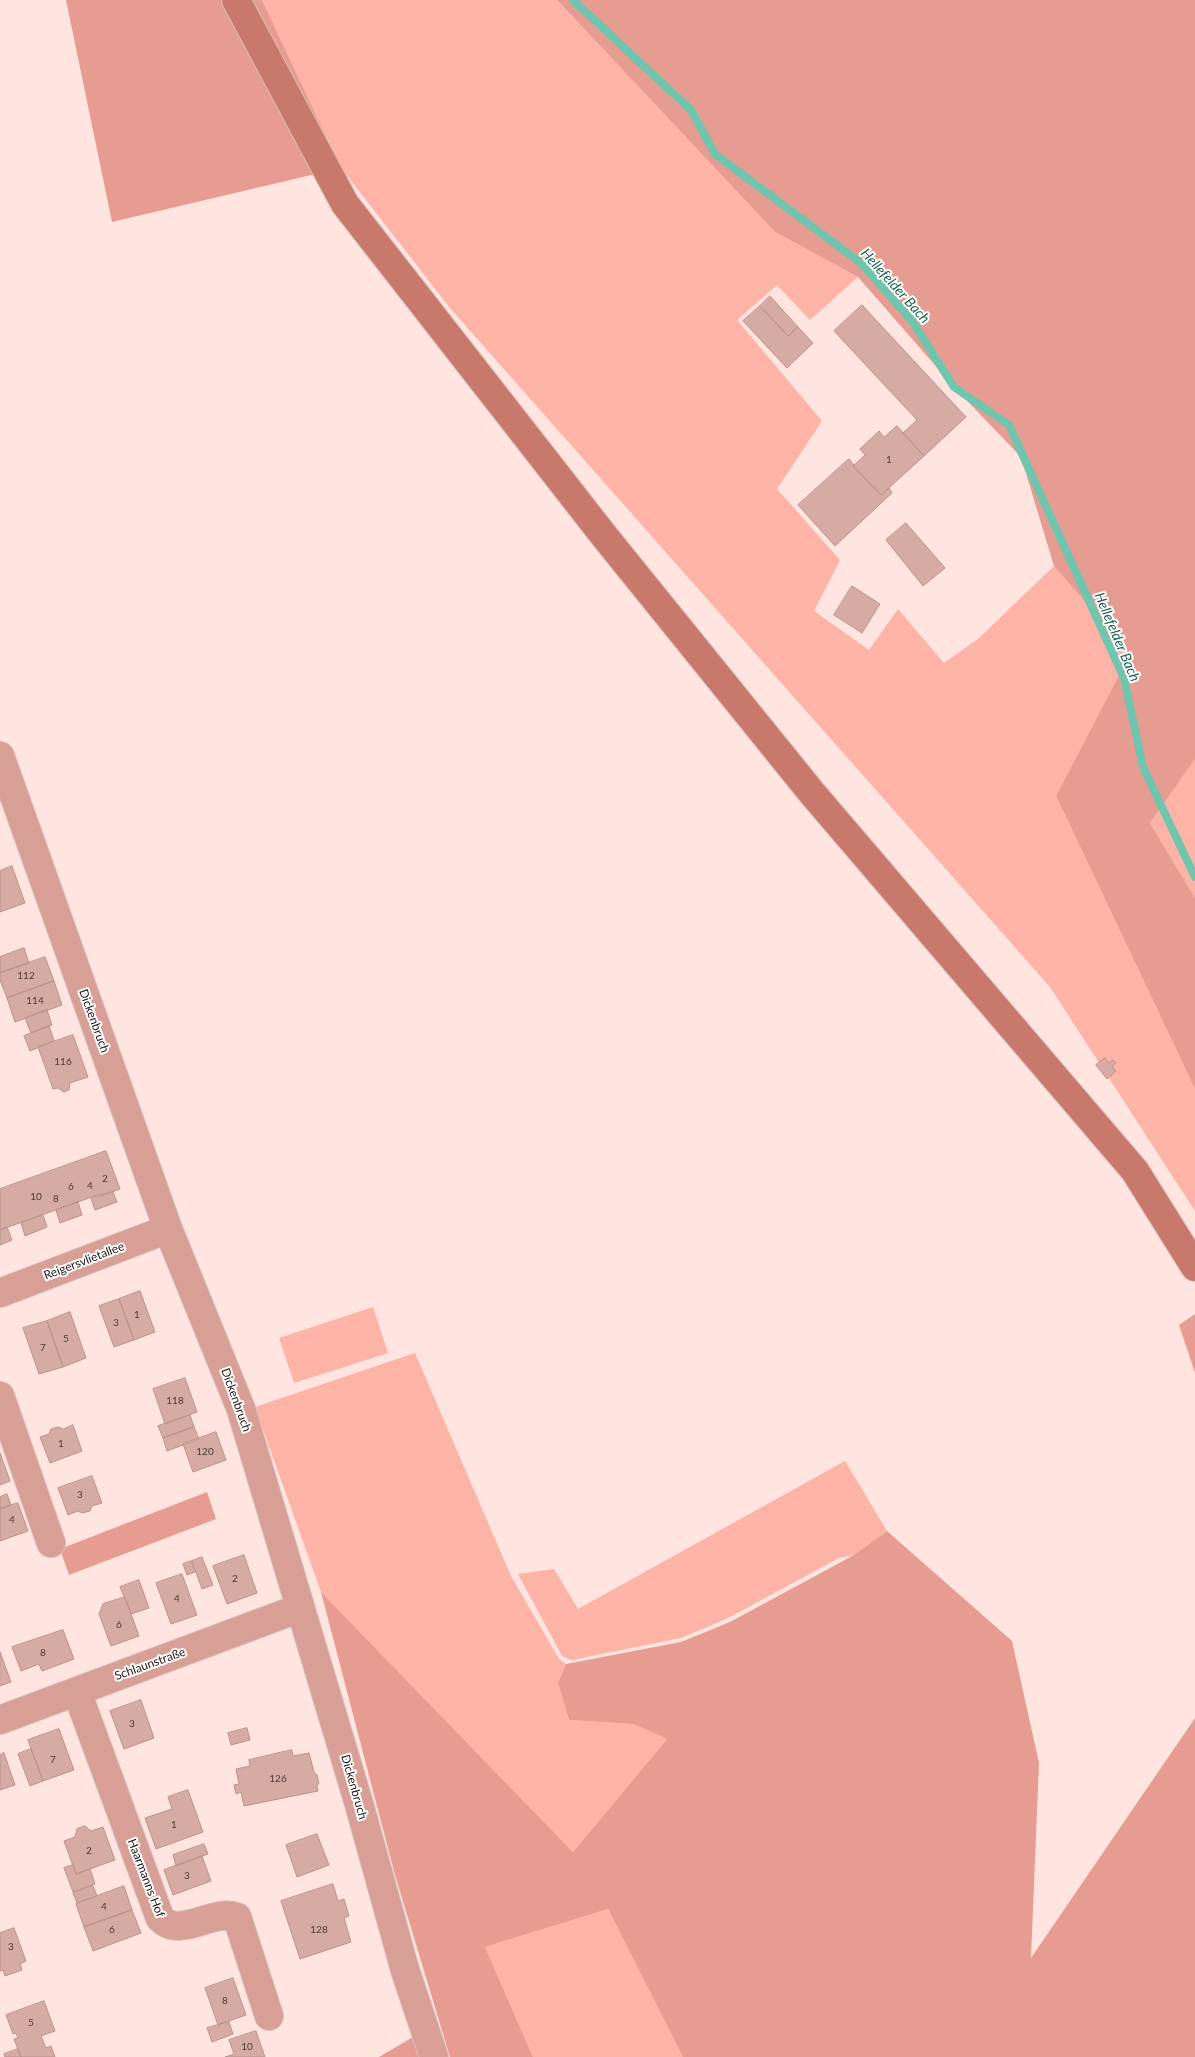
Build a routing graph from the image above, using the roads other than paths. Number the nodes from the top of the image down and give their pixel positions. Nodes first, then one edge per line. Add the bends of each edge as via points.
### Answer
1 (236, 0) edge
2 (0, 756) edge
3 (168, 1229) junction
4 (1195, 1267) edge
5 (0, 1293) edge
6 (0, 1396) edge
7 (51, 1544) dead end
8 (300, 1608) junction
9 (77, 1692) junction
10 (0, 1720) edge
11 (269, 2016) dead end
12 (434, 2057) edge

1 - 4 main road via 345,204 812,794 1135,1170
2 - 3 street, Dickenbruch
3 - 5 street, Reigersvlietallee
3 - 8 street, Dickenbruch via 241,1409
6 - 7 street
8 - 9 street, Schlaunstraße
8 - 12 street, Dickenbruch via 405,1970
9 - 10 street, Schlaunstraße
9 - 11 street, Haarmanns Hof via 160,1918 168,1925 178,1926 228,1915 238,1917

